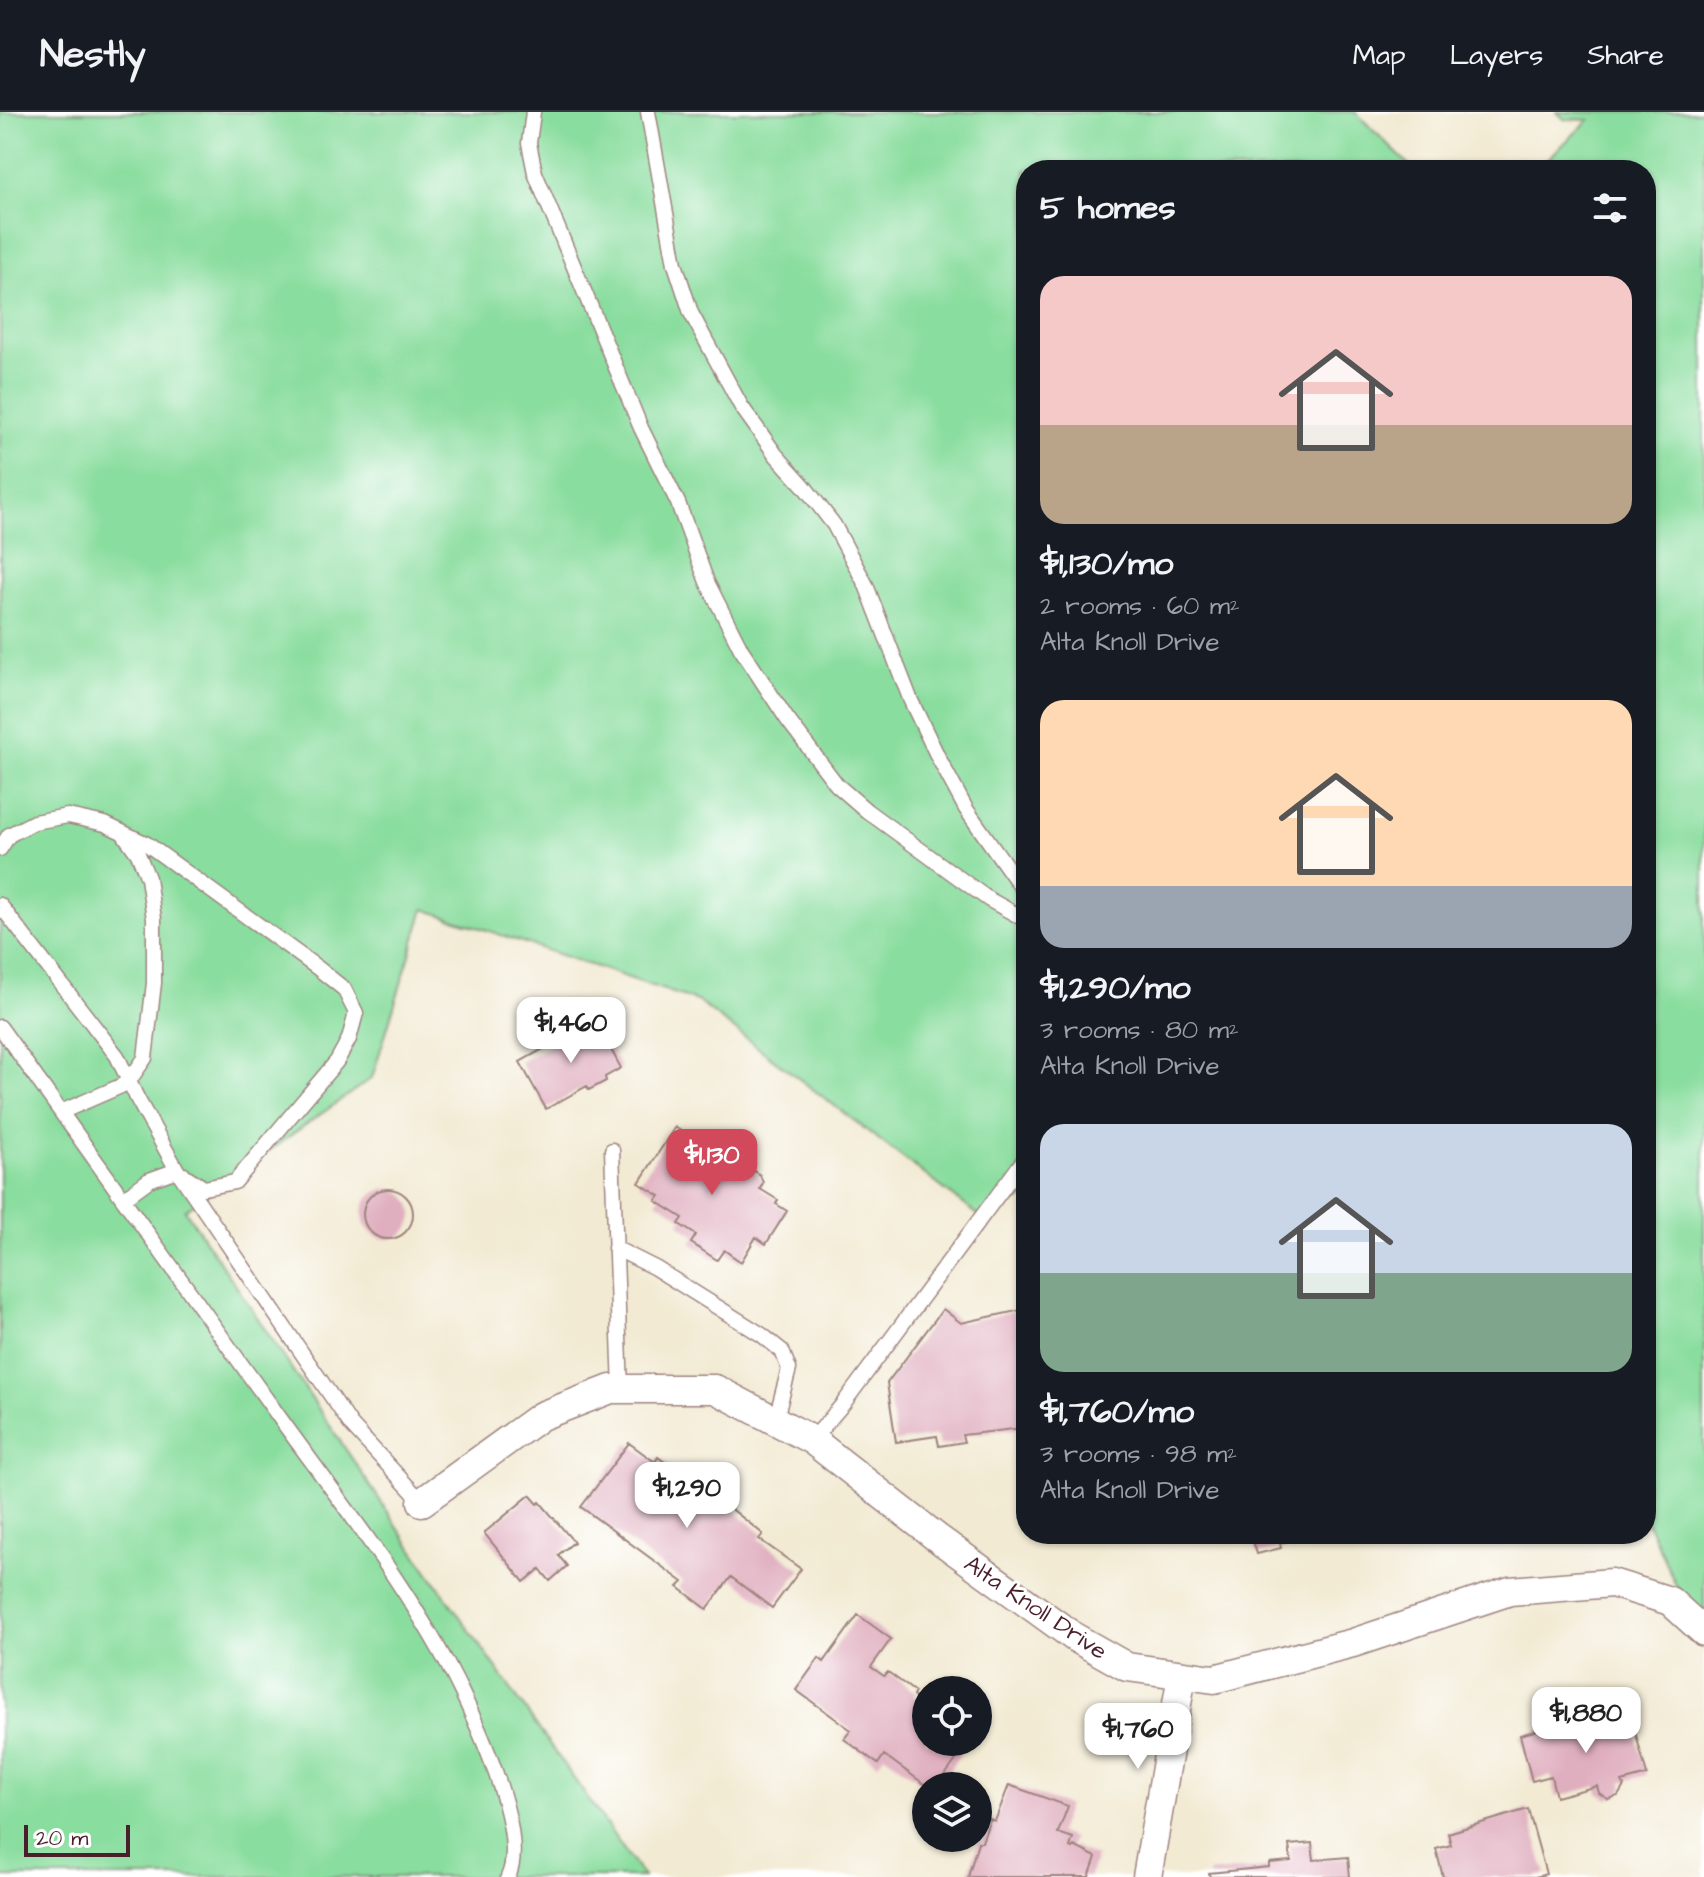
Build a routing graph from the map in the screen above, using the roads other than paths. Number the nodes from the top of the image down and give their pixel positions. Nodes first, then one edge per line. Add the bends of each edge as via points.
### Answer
1 (533, 112) edge
2 (648, 112) edge
3 (123, 833) junction
4 (0, 849) edge
5 (1016, 880) edge
6 (0, 905) edge
7 (1016, 914) edge
8 (0, 1027) edge
9 (129, 1081) junction
10 (61, 1112) junction
11 (612, 1150) dead end
12 (177, 1170) junction
13 (1016, 1171) edge
14 (123, 1199) junction
15 (615, 1248) junction
16 (621, 1389) junction
17 (775, 1422) junction
18 (812, 1440) junction
19 (422, 1502) joint
20 (1704, 1632) edge
21 (1182, 1675) junction
22 (508, 1877) edge
23 (1147, 1877) edge

1 - 7 lane via 529,143 535,173 707,582 741,649 837,785 942,867
2 - 5 lane via 675,264 691,313 741,406 834,525 866,585 938,757 966,809
3 - 4 lane via 68,816 34,822 9,835
3 - 9 lane via 148,878 154,919 154,983 145,1058
3 - 12 lane via 147,844 319,969 344,989 356,1013 337,1061 235,1182 204,1188
6 - 9 lane via 117,1056
8 - 10 lane
9 - 10 lane
9 - 12 lane
10 - 14 lane
11 - 15 lane
12 - 14 lane via 149,1180
12 - 19 lane via 351,1425
13 - 18 lane
14 - 22 lane via 397,1581 462,1692 501,1787 513,1838
15 - 16 lane
15 - 17 lane via 782,1351 789,1369
16 - 17 street, Alta Knoll Drive via 715,1389
16 - 19 street, Alta Knoll Drive via 541,1416
17 - 18 street, Alta Knoll Drive
18 - 21 street, Alta Knoll Drive via 1074,1637 1127,1667
20 - 21 street, Alta Knoll Drive via 1670,1601 1612,1583 1568,1586 1510,1591 1353,1643 1214,1679
21 - 23 street

